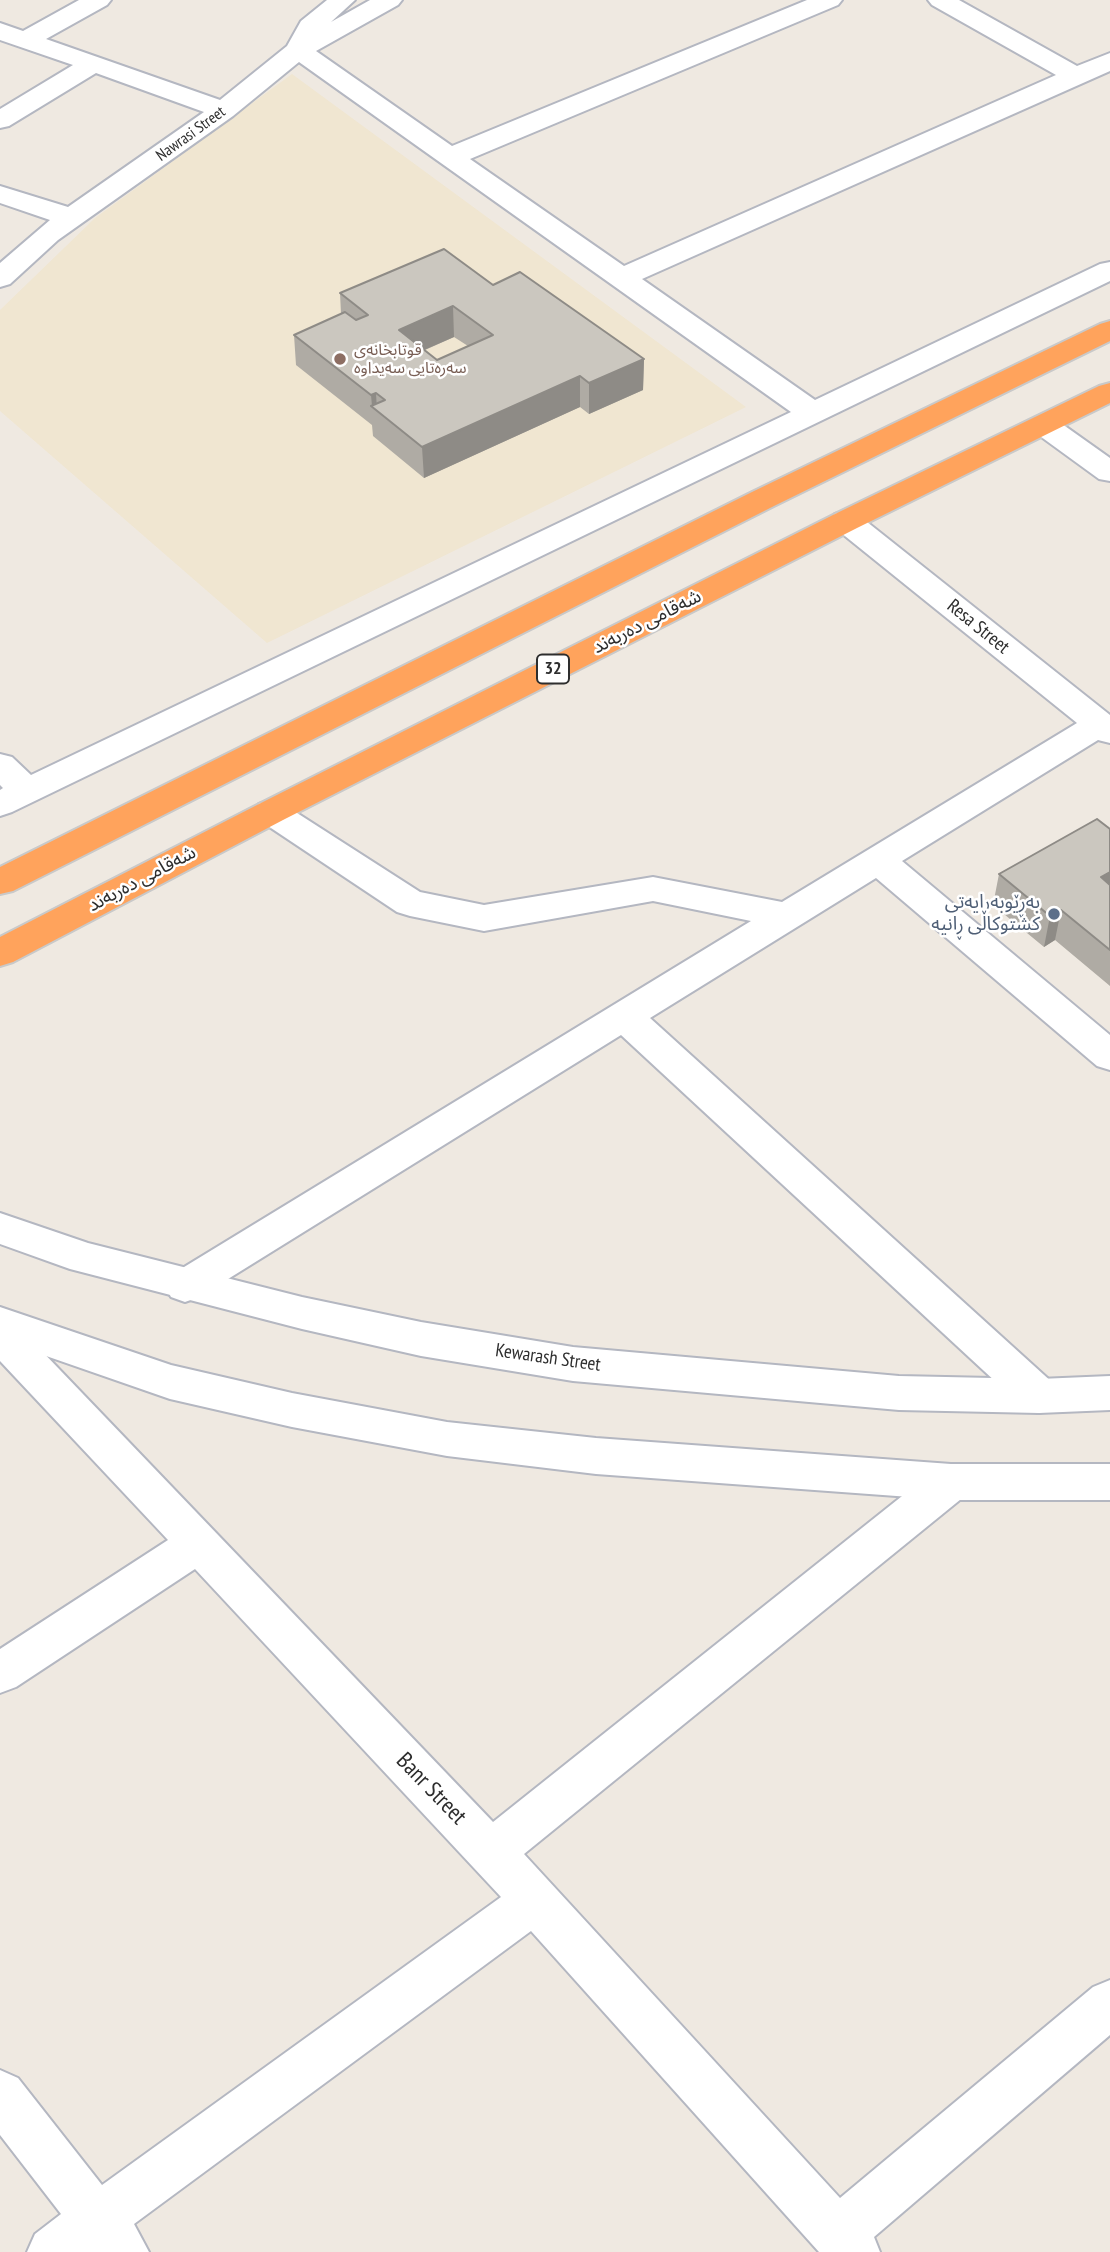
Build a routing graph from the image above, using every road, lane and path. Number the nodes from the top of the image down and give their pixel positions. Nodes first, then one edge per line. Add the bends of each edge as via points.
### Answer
1 (98, 0) edge
2 (342, 0) edge
3 (389, 0) edge
4 (830, 0) edge
5 (941, 0) edge
6 (0, 32) edge
7 (25, 40) junction
8 (298, 50) junction
9 (1110, 61) edge
10 (93, 64) junction
11 (1076, 76) junction
12 (224, 110) junction
13 (0, 120) edge
14 (450, 157) junction
15 (0, 194) edge
16 (72, 218) junction
17 (1110, 270) edge
18 (0, 278) edge
19 (621, 278) junction
20 (1110, 330) edge
21 (1110, 392) edge
22 (813, 413) junction
23 (1044, 425) junction
24 (1110, 472) edge
25 (846, 521) junction
26 (1105, 728) edge
27 (0, 765) edge
28 (13, 797) edge
29 (271, 812) junction
30 (878, 860) junction
31 (0, 882) edge
32 (789, 916) junction
33 (0, 953) edge
34 (625, 1017) junction
35 (1110, 1056) edge
36 (0, 1228) edge
37 (185, 1286) junction
38 (0, 1323) edge
39 (0, 1334) edge
40 (1110, 1393) edge
41 (1039, 1396) junction
42 (951, 1482) junction
43 (1110, 1482) edge
44 (197, 1544) junction
45 (0, 1673) edge
46 (491, 1852) junction
47 (535, 1900) junction
48 (1110, 2004) edge
49 (0, 2095) edge
50 (110, 2235) edge
51 (846, 2243) edge
52 (54, 2252) edge

1 - 7 street
2 - 8 street via 310,26
3 - 8 street, Nawrasi Street
4 - 14 street
5 - 11 street
6 - 7 street
7 - 10 street
8 - 12 street, Nawrasi Street
8 - 14 street
9 - 11 street
10 - 12 street
10 - 13 street
11 - 19 street
12 - 16 street, Nawrasi Street
14 - 19 street
15 - 16 street
16 - 18 street, Nawrasi Street
17 - 22 street
19 - 22 street
20 - 31 highway
21 - 23 highway, شەقامی دەربەند / 32
22 - 28 street
23 - 24 street
23 - 25 highway, شەقامی دەربەند / 32
25 - 26 street, Resa Street
25 - 29 highway, شەقامی دەربەند / 32
26 - 30 street
27 - 28 street
29 - 32 street via 410,903 484,918 653,889
29 - 33 highway, شەقامی دەربەند / 32
30 - 32 street
30 - 35 street
32 - 34 street
34 - 37 street
34 - 41 street
36 - 37 street, Kewarash Street
37 - 41 street, Kewarash Street via 421,1339 573,1364 899,1392
38 - 42 street via 170,1382 447,1439
39 - 44 street, Banr Street
40 - 41 street, Kewarash Street
42 - 43 street
42 - 46 street
44 - 45 street
44 - 46 street, Banr Street
46 - 47 street, Banr Street
47 - 50 street
47 - 51 street, Banr Street
48 - 51 street
49 - 50 street
50 - 52 street

